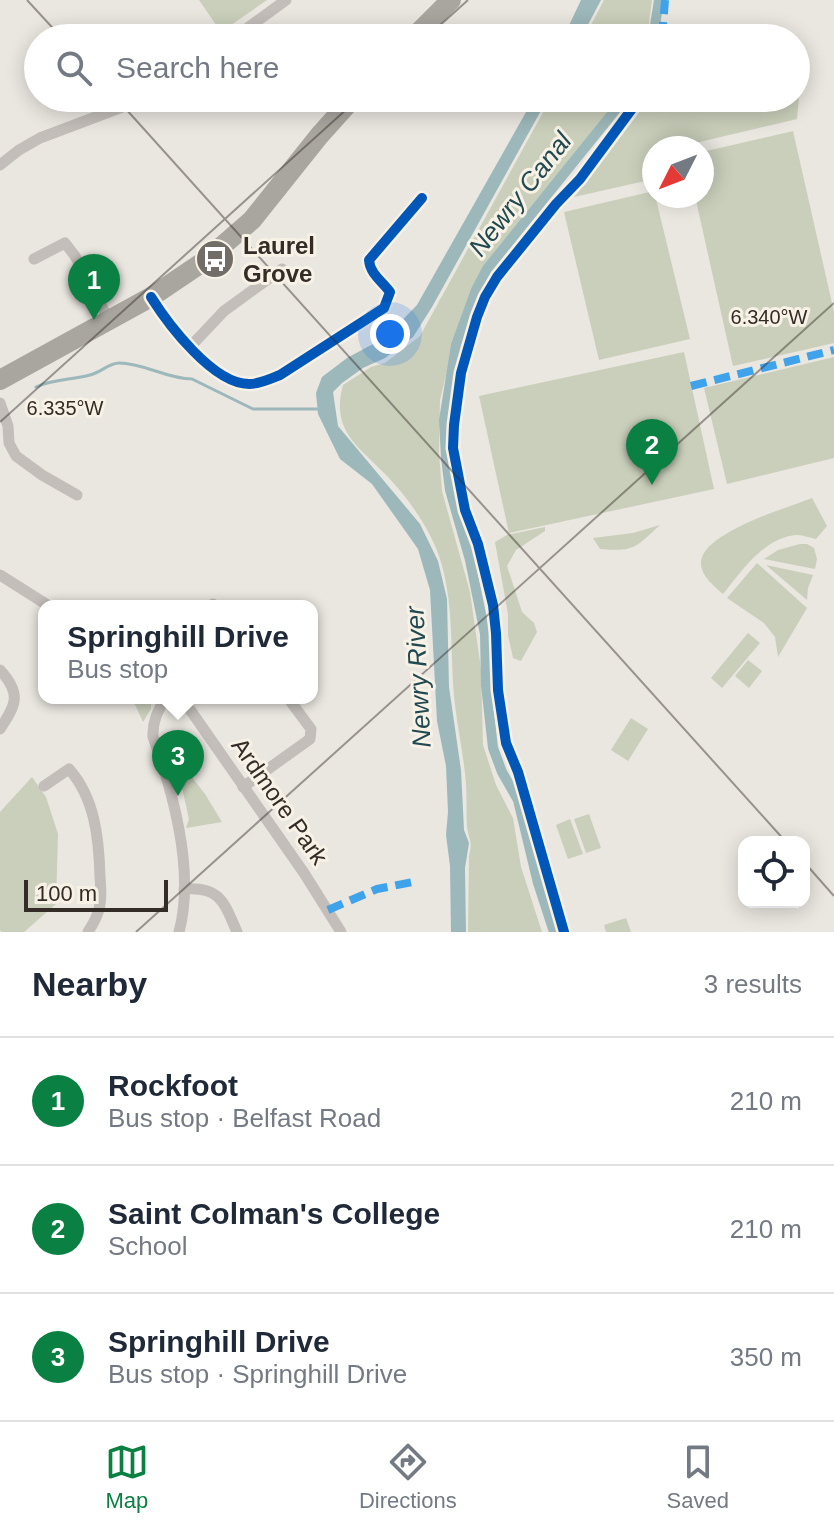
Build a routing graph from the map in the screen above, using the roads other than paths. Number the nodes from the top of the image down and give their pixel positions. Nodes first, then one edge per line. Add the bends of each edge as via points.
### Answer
1 (286, 0) edge
2 (451, 0) edge
3 (253, 24) edge
4 (427, 24) edge
5 (109, 112) edge
6 (340, 112) edge
7 (0, 165) edge
8 (422, 198) dead end
9 (34, 259) dead end
10 (282, 269) dead end
11 (151, 297) junction
12 (109, 320) junction
13 (190, 347) junction
14 (0, 380) edge
15 (0, 403) edge
16 (77, 495) dead end
17 (0, 575) edge
18 (40, 600) edge
19 (0, 670) edge
20 (162, 704) edge
21 (184, 704) edge
22 (292, 704) edge
23 (0, 729) edge
24 (44, 786) dead end
25 (243, 787) junction
26 (184, 889) junction
27 (88, 932) edge
28 (179, 932) edge
29 (237, 932) edge
30 (341, 932) edge

1 - 3 street
2 - 4 highway
5 - 7 street via 40,138
6 - 11 highway via 252,220
8 - 13 street via 369,260 370,270 390,292 384,308 363,323 264,382 232,380
9 - 12 street via 65,243
10 - 13 street via 224,311
11 - 12 highway
11 - 13 street
12 - 14 highway
15 - 16 street via 16,456
17 - 18 street
19 - 23 street via 16,698
20 - 26 street via 153,737 180,837
21 - 25 street, Ardmore Park
22 - 25 street via 311,729 310,739
24 - 27 street via 69,769 94,819 101,892
25 - 30 street, Ardmore Park
26 - 28 street
26 - 29 street via 218,895

